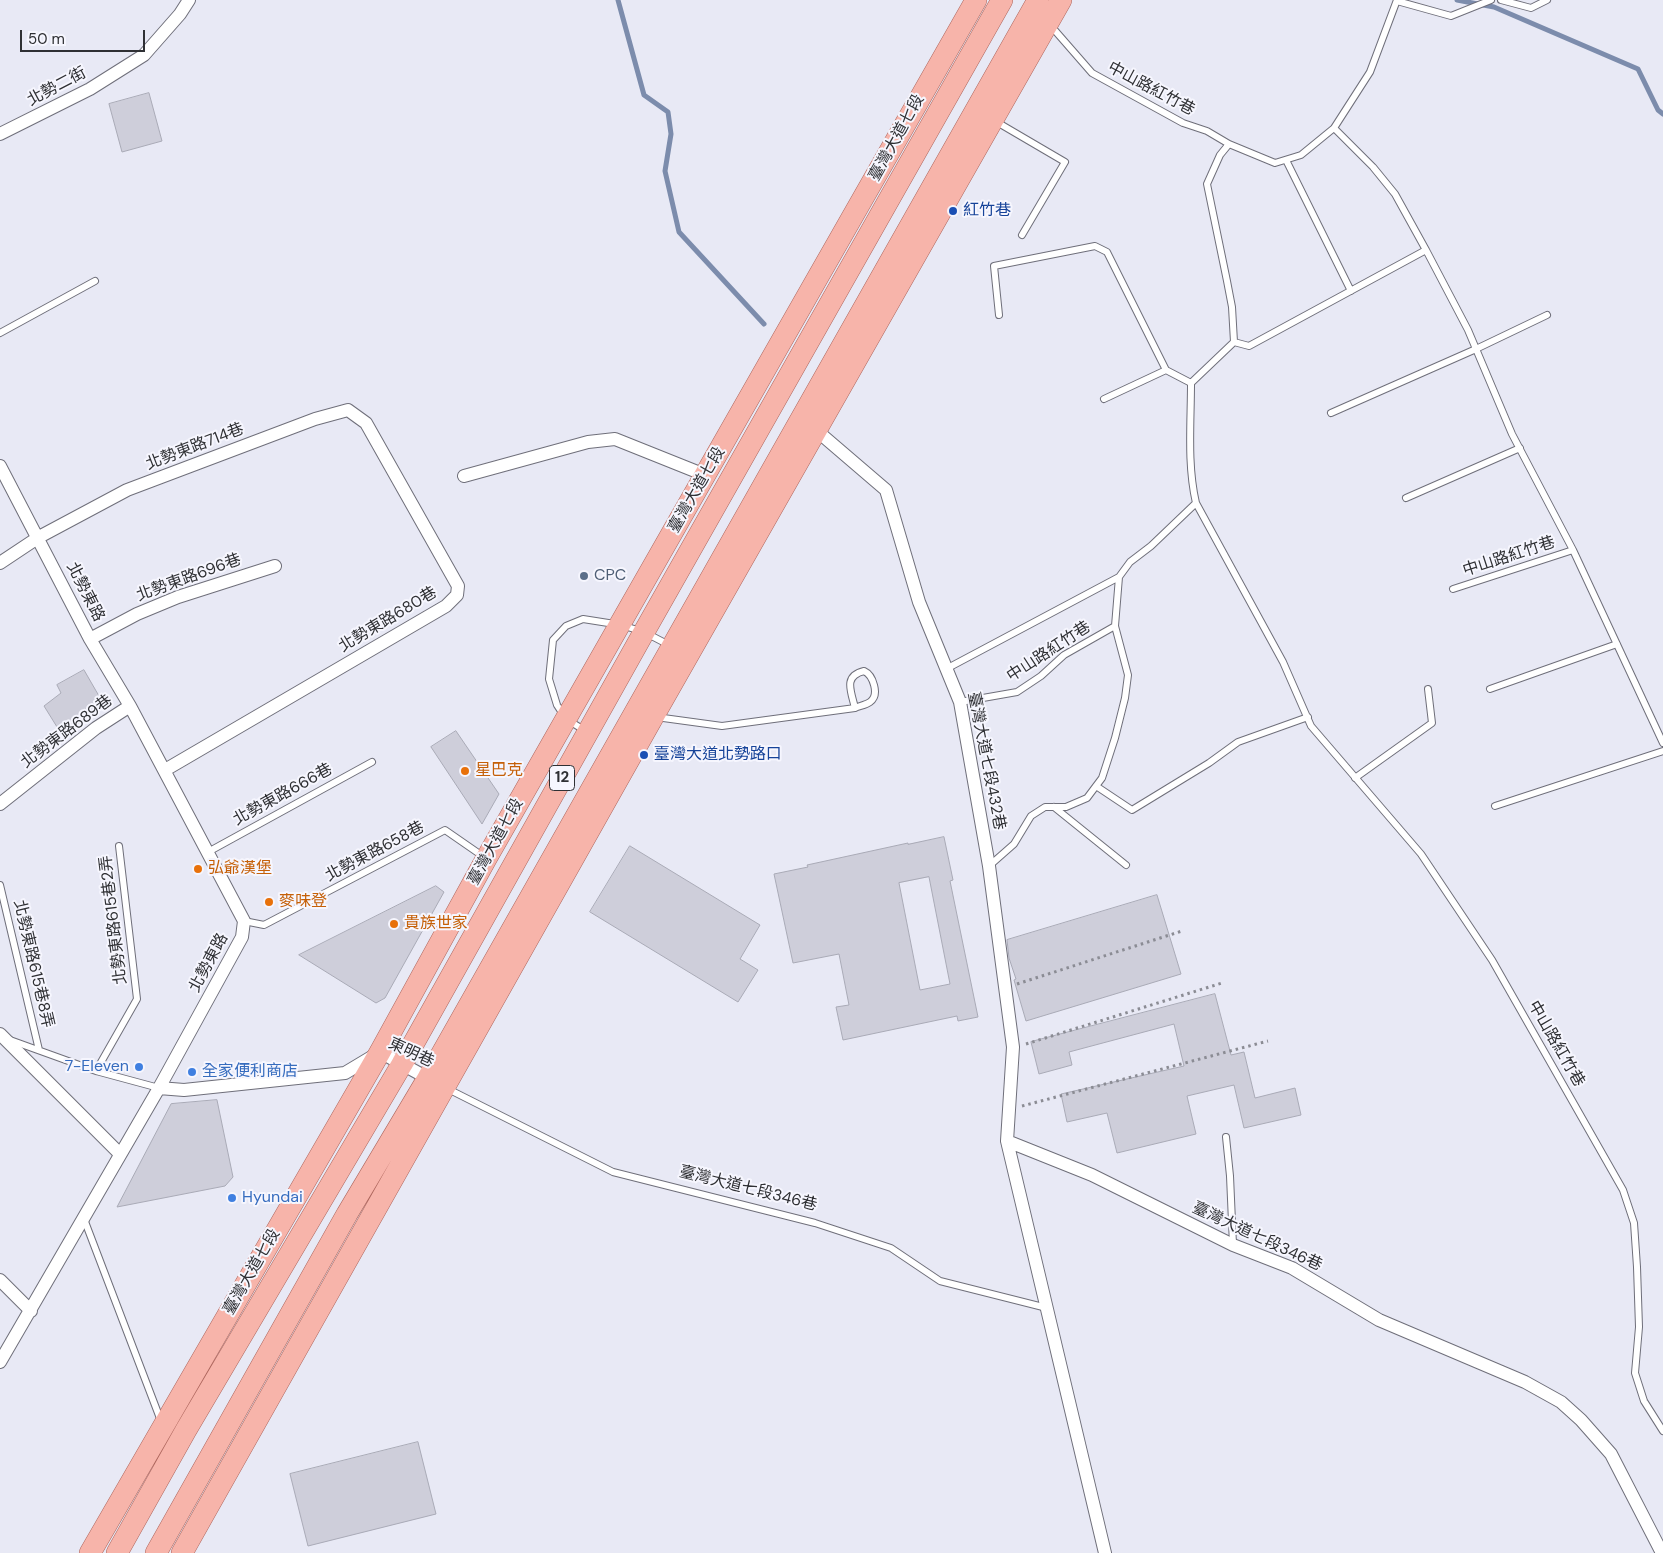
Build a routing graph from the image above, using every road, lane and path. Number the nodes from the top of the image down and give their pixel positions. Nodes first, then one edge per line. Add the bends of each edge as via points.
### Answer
1 (189, 0) edge
2 (976, 0) edge
3 (1002, 0) edge
4 (1061, 0) edge
5 (1397, 0) edge
6 (1491, 0) edge
7 (1502, 0) edge
8 (1547, 0) edge
9 (1039, 9) edge
10 (993, 120) junction
11 (1334, 128) junction
12 (0, 134) edge
13 (1229, 144) junction
14 (1286, 160) junction
15 (1022, 235) dead end
16 (1426, 250) junction
17 (95, 280) dead end
18 (1351, 291) junction
19 (1000, 315) dead end
20 (1547, 315) dead end
21 (0, 333) edge
22 (1234, 342) junction
23 (1476, 349) junction
24 (1166, 370) junction
25 (1191, 382) junction
26 (1104, 399) dead end
27 (1331, 413) dead end
28 (366, 424) joint
29 (816, 430) junction
30 (1520, 448) junction
31 (0, 466) edge
32 (464, 476) dead end
33 (705, 476) junction
34 (1406, 498) dead end
35 (1196, 503) junction
36 (38, 537) junction
37 (1574, 550) junction
38 (0, 563) edge
39 (274, 566) dead end
40 (1119, 578) junction
41 (1453, 589) dead end
42 (621, 625) junction
43 (1115, 626) junction
44 (644, 632) junction
45 (90, 639) junction
46 (1617, 644) junction
47 (680, 651) junction
48 (946, 669) junction
49 (1428, 690) dead end
50 (1490, 690) dead end
51 (960, 702) junction
52 (130, 706) junction
53 (855, 708) junction
54 (653, 717) junction
55 (566, 718) junction
56 (1308, 718) junction
57 (588, 732) junction
58 (1663, 743) edge
59 (1663, 751) edge
60 (372, 762) dead end
61 (165, 770) junction
62 (1355, 778) junction
63 (1096, 786) junction
64 (0, 804) edge
65 (1495, 806) dead end
66 (1054, 807) junction
67 (119, 846) dead end
68 (208, 852) junction
69 (486, 859) junction
70 (1126, 865) dead end
71 (989, 866) junction
72 (0, 885) edge
73 (244, 921) junction
74 (1182, 931) dead end
75 (1222, 983) dead end
76 (1004, 988) junction
77 (1, 1036) edge
78 (1268, 1042) dead end
79 (1013, 1047) junction
80 (39, 1050) junction
81 (380, 1052) junction
82 (402, 1064) junction
83 (96, 1071) junction
84 (436, 1083) junction
85 (159, 1088) junction
86 (1009, 1109) junction
87 (1226, 1137) dead end
88 (1007, 1141) junction
89 (120, 1154) junction
90 (84, 1219) junction
91 (1233, 1245) junction
92 (0, 1280) edge
93 (1048, 1308) junction
94 (31, 1310) junction
95 (0, 1362) edge
96 (162, 1426) junction
97 (1663, 1431) edge
98 (90, 1553) edge
99 (117, 1553) edge
100 (156, 1553) edge
101 (182, 1553) edge
102 (1105, 1553) edge
103 (1662, 1553) edge

1 - 12 street, 北勢二街 via 144,55 90,89
2 - 33 main road, 臺灣大道七段 / 12
3 - 44 main road, 臺灣大道七段 / 12
4 - 9 main road, 12
5 - 6 lane via 1451,16
5 - 11 lane via 1370,72
7 - 8 lane via 1531,8
9 - 10 main road, 12
9 - 13 lane, 中山路紅竹巷 via 1092,73 1182,123 1207,131
9 - 47 main road, 12
10 - 15 lane via 1065,162
10 - 29 main road, 12
11 - 14 lane via 1301,155
11 - 16 lane, 中山路紅竹巷 via 1395,194
13 - 14 lane, 中山路紅竹巷 via 1275,163
13 - 22 lane via 1220,155 1207,184 1228,281
14 - 18 lane
16 - 18 lane
16 - 23 lane, 中山路紅竹巷
17 - 21 lane
18 - 22 lane via 1249,346
19 - 24 lane via 994,266 1095,246 1108,252
20 - 23 lane
22 - 25 lane
23 - 27 lane
23 - 30 lane, 中山路紅竹巷
24 - 25 lane
24 - 26 lane
25 - 35 lane, 中山路紅竹巷 via 1190,459
28 - 36 street, 北勢東路714巷 via 348,410 315,419 127,490
28 - 61 street, 北勢東路680巷 via 458,586 457,595 446,606
29 - 47 main road, 12
29 - 48 street, 臺灣大道七段432巷 via 886,490 919,602
30 - 34 lane
30 - 37 lane, 中山路紅竹巷
31 - 36 street, 北勢東路
32 - 33 street via 588,442 615,439
33 - 42 main road, 臺灣大道七段 / 12
35 - 40 lane via 1130,562
35 - 56 lane, 中山路紅竹巷 via 1283,662
36 - 38 street
36 - 45 street, 北勢東路
37 - 41 lane, 中山路紅竹巷
37 - 46 lane, 中山路紅竹巷
39 - 45 street, 北勢東路696巷 via 178,597
40 - 43 lane, 中山路紅竹巷
40 - 48 lane
42 - 44 lane
42 - 55 main road, 臺灣大道七段 / 12
42 - 55 lane via 583,619 566,626 553,640 549,679 557,705
43 - 51 lane, 中山路紅竹巷 via 1064,655 1017,692
43 - 63 lane via 1128,675 1115,738 1102,778
44 - 47 lane
44 - 57 main road, 臺灣大道七段 / 12
45 - 52 street, 北勢東路
46 - 50 lane
46 - 58 lane, 中山路紅竹巷
47 - 54 main road, 12
47 - 84 main road, 12
48 - 51 street, 臺灣大道七段432巷
49 - 62 lane via 1432,723
51 - 71 street, 臺灣大道七段432巷
52 - 61 street, 北勢東路
52 - 64 street, 北勢東路689巷 via 96,728
53 - 53 lane via 870,703 875,692 873,680 864,671 850,680
53 - 54 lane via 722,726
54 - 84 main road, 12
55 - 57 lane
55 - 69 main road, 臺灣大道七段 / 12
56 - 62 lane, 中山路紅竹巷 via 1311,726
56 - 63 lane via 1238,742 1132,810
57 - 82 main road, 臺灣大道七段 / 12
59 - 65 lane
60 - 68 lane, 北勢東路666巷
61 - 68 street, 北勢東路
62 - 97 lane, 中山路紅竹巷 via 1421,854 1492,960 1623,1190 1634,1223 1637,1266 1639,1327 1635,1373 1644,1401
63 - 66 lane via 1087,798 1066,808
66 - 70 lane
66 - 71 lane via 1045,807 1031,816 1014,844
67 - 83 lane, 北勢東路615巷2弄 via 137,999
68 - 73 street, 北勢東路
69 - 73 lane, 北勢東路658巷 via 446,830 264,925
69 - 81 main road, 臺灣大道七段 / 12
71 - 76 street, 臺灣大道七段432巷
72 - 80 lane, 北勢東路615巷8弄
73 - 85 street, 北勢東路 via 242,937
74 - 76 path
75 - 79 path
76 - 79 street, 臺灣大道七段432巷
77 - 80 lane
77 - 89 street
78 - 86 path
79 - 86 street, 臺灣大道七段432巷
80 - 83 lane
81 - 82 street, 東明巷
81 - 85 street, 東明巷 via 345,1073 184,1090
81 - 96 main road, 臺灣大道七段 / 12
82 - 84 street, 東明巷
82 - 99 main road, 臺灣大道七段 / 12
83 - 85 lane
84 - 93 lane, 臺灣大道七段346巷 via 613,1172 814,1223 891,1248 940,1281
84 - 100 main road, 12 via 347,1214
84 - 101 main road, 12
85 - 89 street, 北勢東路
86 - 88 street, 臺灣大道七段432巷
87 - 91 lane
88 - 91 street, 臺灣大道七段346巷 via 1092,1175
88 - 93 street
89 - 90 street, 北勢東路
90 - 94 street, 北勢東路
90 - 96 lane
91 - 103 street, 臺灣大道七段346巷 via 1292,1268 1379,1320 1525,1382 1561,1402 1611,1454
92 - 94 street
93 - 102 street
94 - 95 street, 北勢東路
96 - 98 main road, 臺灣大道七段 / 12

